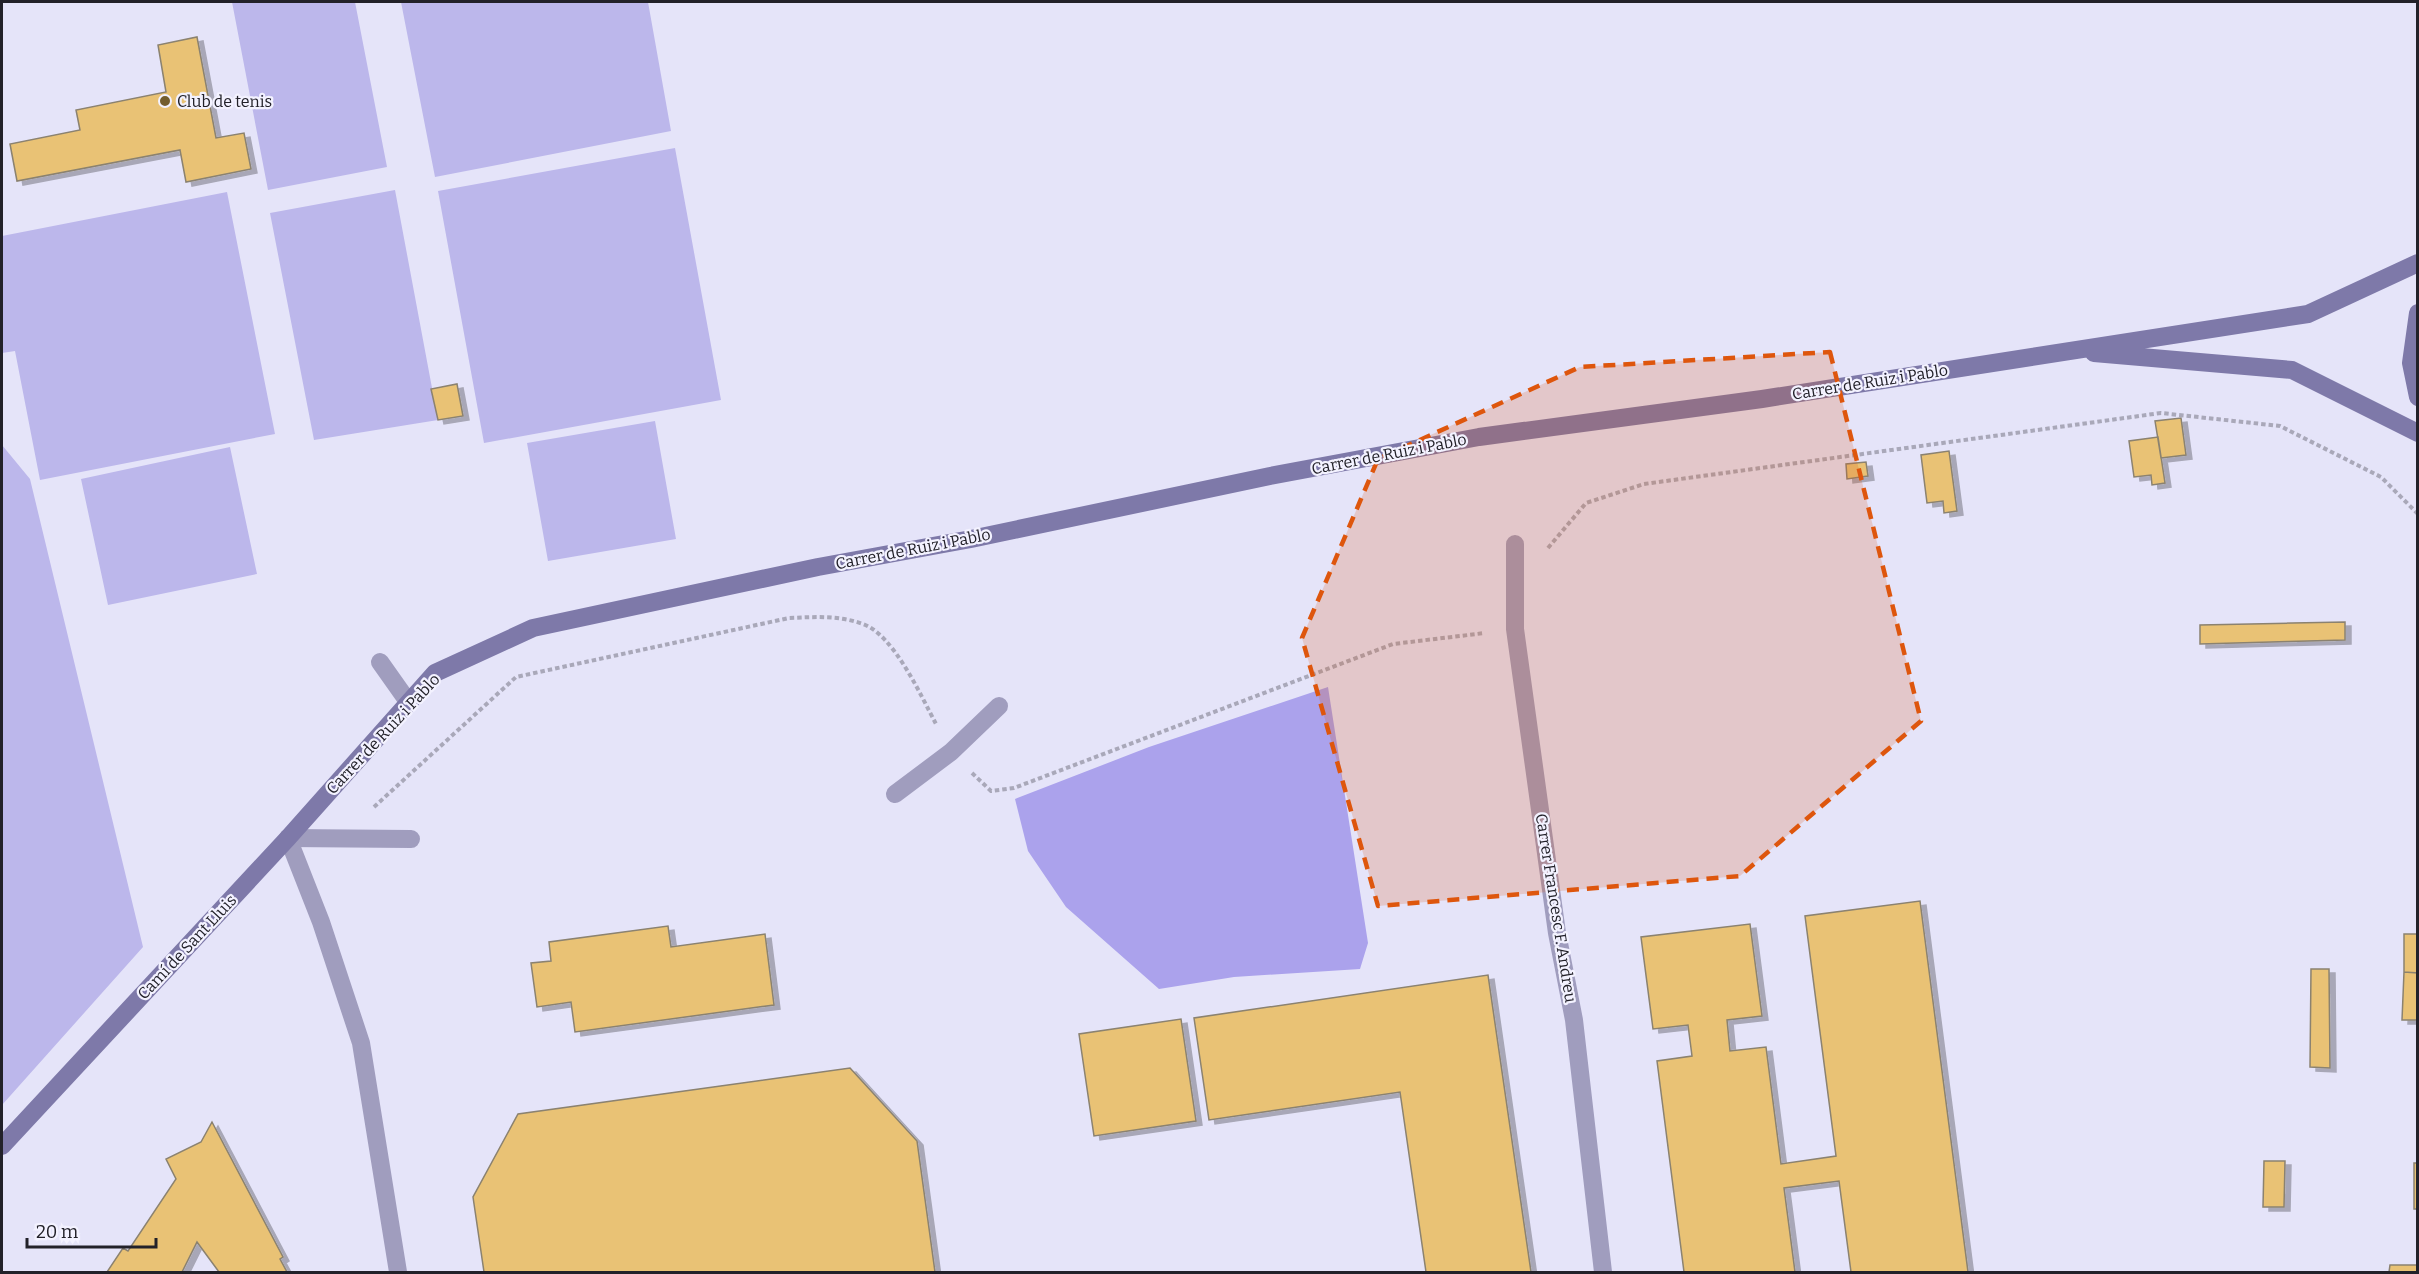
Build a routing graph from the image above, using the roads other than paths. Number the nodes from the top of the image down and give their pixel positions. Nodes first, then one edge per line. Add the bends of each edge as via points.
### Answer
1 (2418, 263) edge
2 (2418, 313) edge
3 (2062, 351) junction
4 (2418, 397) edge
5 (2418, 433) edge
6 (1515, 544) dead end
7 (380, 662) dead end
8 (409, 703) junction
9 (999, 706) dead end
10 (895, 794) dead end
11 (288, 838) junction
12 (411, 839) dead end
13 (2, 1146) edge
14 (398, 1272) edge
15 (1603, 1272) edge

1 - 3 street, Carrer de Ruiz i Pablo via 2308,314
2 - 4 street via 2411,363
3 - 5 street, Carrer de Ruiz i Pablo via 2292,370
3 - 8 street, Carrer de Ruiz i Pablo via 1762,399 1479,437 795,572 533,628 435,674
6 - 15 street, Carrer Francesc F. Andreu via 1515,629 1557,933 1574,1020
7 - 8 street
8 - 11 street, Carrer de Ruiz i Pablo
9 - 10 street via 951,752
11 - 12 street
11 - 13 street, Camí de Sant Lluis
11 - 14 street via 361,1043

